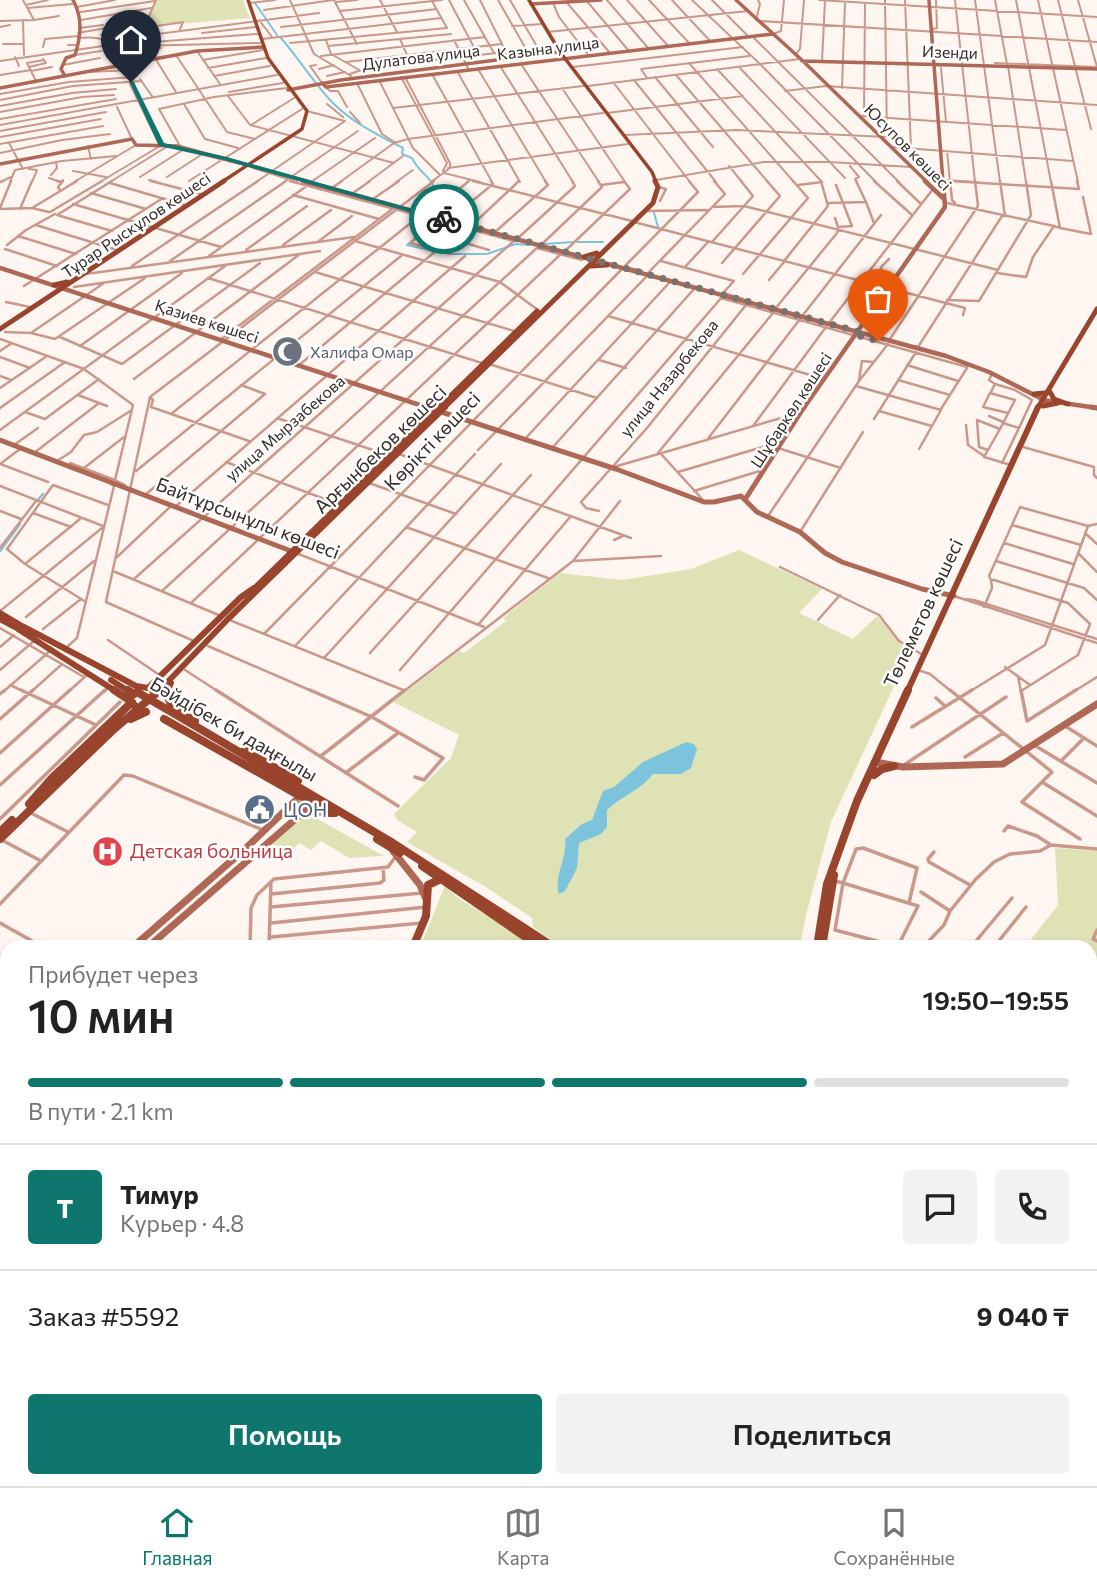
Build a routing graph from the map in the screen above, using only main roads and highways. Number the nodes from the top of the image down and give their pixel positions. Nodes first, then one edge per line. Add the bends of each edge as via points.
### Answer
1 (247, 1) edge
2 (529, 1) edge
3 (257, 20) junction
4 (541, 24) junction
5 (261, 42) junction
6 (560, 56) junction
7 (268, 61) junction
8 (586, 86) junction
9 (287, 88) junction
10 (305, 112) junction
11 (625, 136) junction
12 (659, 182) junction
13 (213, 187) junction
14 (633, 222) junction
15 (154, 227) junction
16 (589, 260) junction
17 (71, 286) junction
18 (56, 288) junction
19 (1097, 311) edge
20 (9, 322) junction
21 (2, 329) edge
22 (485, 363) junction
23 (1044, 399) junction
24 (1058, 403) road end
25 (1068, 404) road end
26 (438, 411) junction
27 (1013, 463) junction
28 (293, 552) junction
29 (257, 589) junction
30 (0, 612) edge
31 (1, 623) edge
32 (939, 625) junction
33 (19, 631) junction
34 (153, 690) junction
35 (137, 703) junction
36 (171, 713) junction
37 (883, 753) junction
38 (877, 763) junction
39 (874, 775) junction
40 (30, 807) junction
41 (334, 812) junction
42 (1, 826) edge
43 (0, 839) edge
44 (391, 845) junction
45 (441, 879) junction
46 (415, 940) edge
47 (530, 940) edge
48 (543, 940) edge
49 (820, 940) edge
50 (821, 940) edge

1 - 3 main road
2 - 4 main road
3 - 5 main road
3 - 5 main road
4 - 6 main road
4 - 6 main road
5 - 7 main road
6 - 8 main road
6 - 8 main road
7 - 9 main road
7 - 9 main road
8 - 11 main road
9 - 10 main road
9 - 10 main road
10 - 13 main road, Тұрар Рыскұлов көшесі via 292,136
11 - 12 main road
11 - 12 main road
12 - 14 main road, Арғынбеков көшесі
12 - 14 main road, Арғынбеков көшесі via 647,211
13 - 15 main road, Тұрар Рыскұлов көшесі
13 - 15 main road, Тұрар Рыскұлов көшесі
14 - 16 main road, Арғынбеков көшесі
15 - 17 main road, Тұрар Рыскұлов көшесі
15 - 17 main road, Тұрар Рыскұлов көшесі
16 - 16 main road via 594,264 608,264 601,259
16 - 22 main road, Арғынбеков көшесі
16 - 22 main road, Арғынбеков көшесі
17 - 18 main road
18 - 20 main road, Тұрар Рыскұлов көшесі
18 - 20 main road, Тұрар Рыскұлов көшесі
19 - 23 main road, Төлеметов көшесі
20 - 21 main road, Тұрар Рыскұлов көшесі
22 - 26 main road, Арғынбеков көшесі
23 - 23 main road via 1033,396
23 - 24 main road
23 - 25 main road
23 - 27 main road, Төлеметов көшесі
23 - 27 main road, Төлеметов көшесі
26 - 28 main road, Арғынбеков көшесі
26 - 28 main road, Арғынбеков көшесі via 338,503
27 - 32 main road, Төлеметов көшесі
28 - 29 main road, Арғынбеков көшесі
29 - 34 main road via 222,616
29 - 36 main road via 167,690
29 - 40 main road, Арғынбеков көшесі via 158,692
30 - 33 main road
31 - 33 main road
32 - 37 main road, Төлеметов көшесі
32 - 38 main road, Төлеметов көшесі
33 - 34 main road via 67,647 136,686
33 - 35 main road
33 - 35 main road via 31,643
34 - 35 main road via 135,697
34 - 36 main road
35 - 36 main road
35 - 36 main road, bridge
35 - 40 main road via 52,778
35 - 40 main road via 124,724
36 - 41 main road, Бәйдібек би даңғылы
36 - 41 main road via 297,799
37 - 38 main road, Төлеметов көшесі
37 - 39 main road via 894,766
38 - 39 main road, Төлеметов көшесі
38 - 49 main road, Төлеметов көшесі via 833,862
39 - 50 main road, Төлеметов көшесі via 846,838
40 - 42 main road, Арғынбеков көшесі
40 - 43 main road, Арғынбеков көшесі
41 - 44 main road, Бәйдібек би даңғылы
44 - 45 main road, Бәйдібек би даңғылы
44 - 48 main road, Бәйдібек би даңғылы
45 - 46 main road via 428,885 426,916
45 - 47 main road, Бәйдібек би даңғылы

